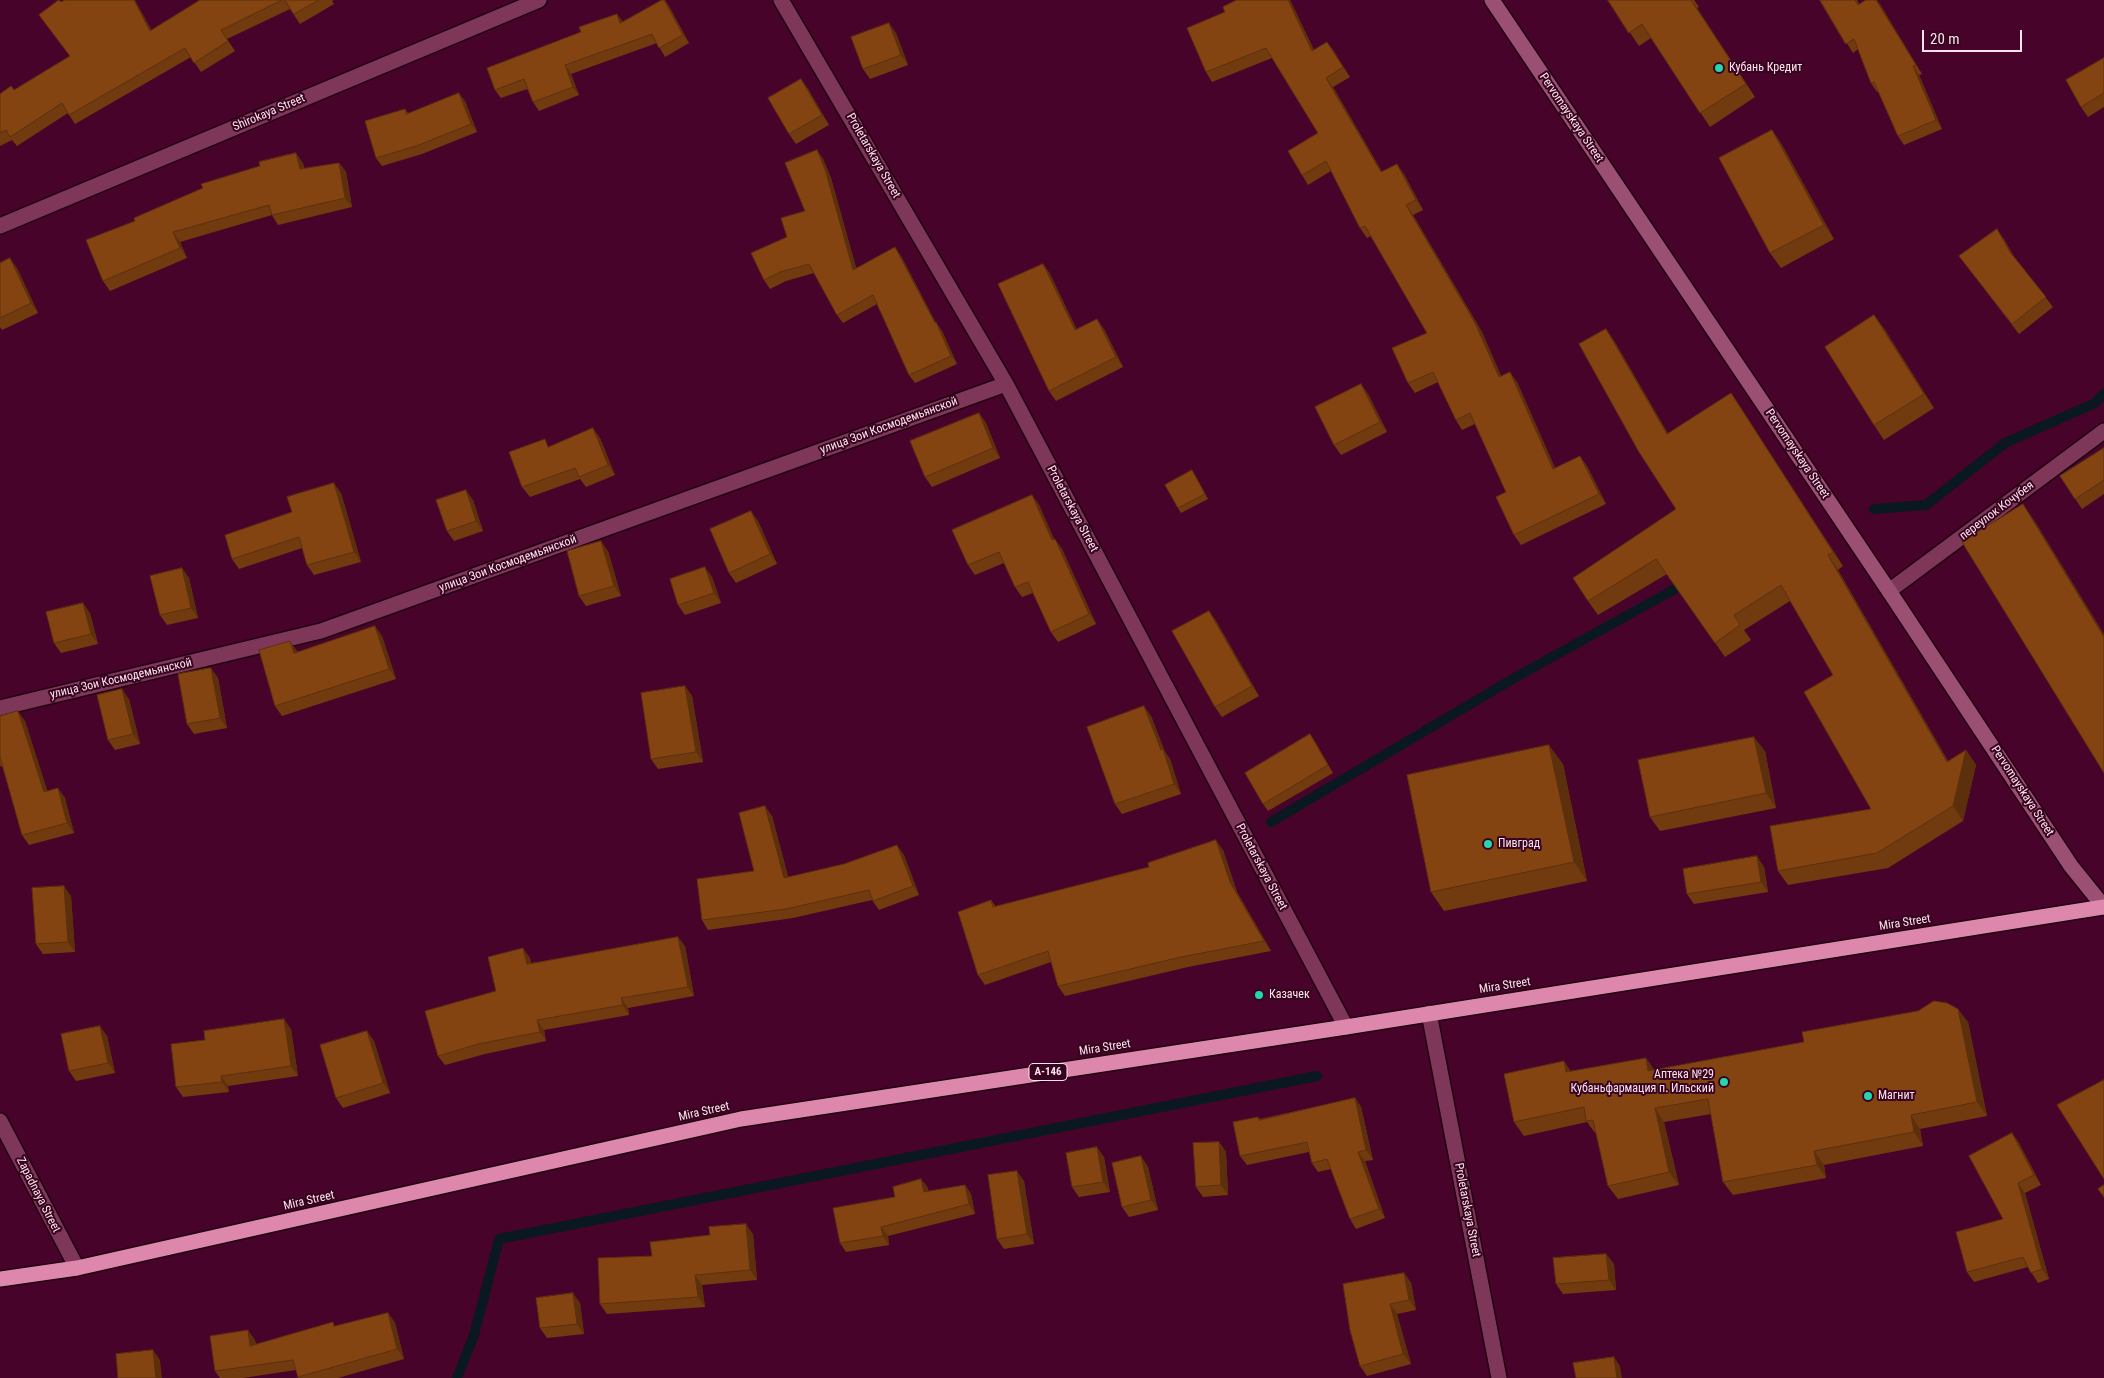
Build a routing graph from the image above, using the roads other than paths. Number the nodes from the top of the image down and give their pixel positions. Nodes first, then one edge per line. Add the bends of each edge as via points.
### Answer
1 (538, 0) edge
2 (781, 0) edge
3 (1492, 0) edge
4 (0, 226) edge
5 (1006, 384) junction
6 (2104, 431) edge
7 (1890, 591) junction
8 (0, 708) edge
9 (2104, 907) edge
10 (1429, 1013) junction
11 (1346, 1027) junction
12 (0, 1121) edge
13 (77, 1268) junction
14 (0, 1279) edge
15 (1499, 1378) edge

1 - 4 street, Shirokaya Street
2 - 5 street, Proletarskaya Street
3 - 7 street, Pervomayskaya Street
5 - 8 street, улица Зои Космодемьянской via 321,631
5 - 11 street, Proletarskaya Street
6 - 7 street, переулок Кочубея
7 - 9 street, Pervomayskaya Street via 2071,866
9 - 10 highway, Mira Street / А-146
10 - 11 highway, Mira Street / А-146
10 - 15 street, Proletarskaya Street
11 - 13 highway, Mira Street / А-146 via 741,1119
12 - 13 street, Zapadnaya Street
13 - 14 highway, Mira Street / А-146

